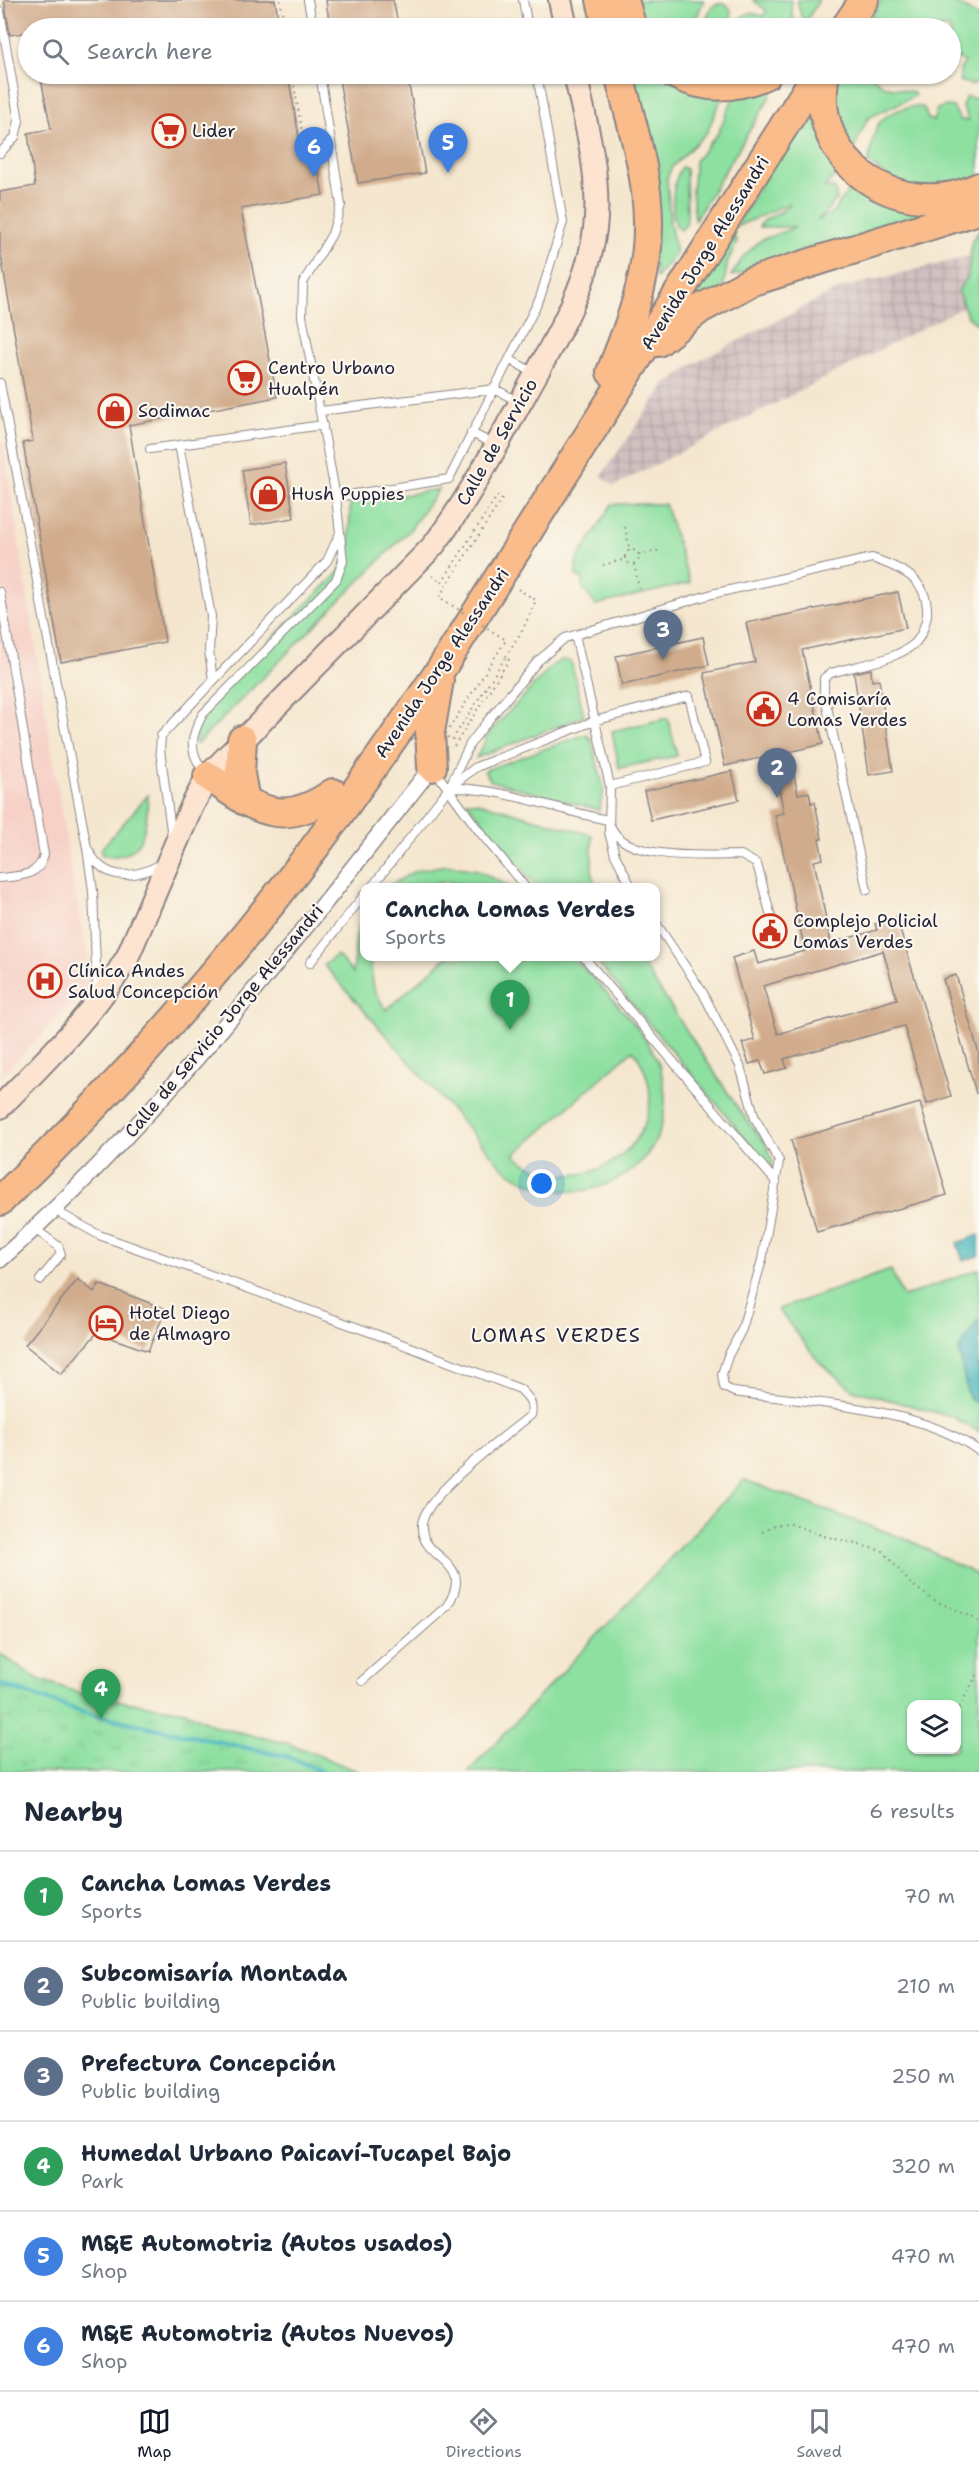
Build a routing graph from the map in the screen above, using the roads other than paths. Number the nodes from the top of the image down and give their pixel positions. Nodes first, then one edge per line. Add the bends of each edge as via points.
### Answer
1 (308, 0) edge
2 (523, 0) edge
3 (560, 0) edge
4 (601, 0) edge
5 (624, 0) edge
6 (843, 0) edge
7 (864, 0) edge
8 (0, 11) edge
9 (311, 18) edge
10 (526, 18) edge
11 (564, 18) edge
12 (606, 18) edge
13 (629, 18) edge
14 (831, 18) edge
15 (852, 18) edge
16 (322, 84) edge
17 (539, 84) edge
18 (577, 84) edge
19 (621, 84) edge
20 (704, 84) edge
21 (741, 84) edge
22 (791, 84) edge
23 (810, 84) edge
24 (824, 84) edge
25 (0, 153) edge
26 (979, 187) edge
27 (979, 210) edge
28 (510, 360) junction
29 (622, 370) junction
30 (536, 373) junction
31 (0, 382) edge
32 (495, 390) junction
33 (520, 403) junction
34 (321, 411) junction
35 (322, 425) junction
36 (471, 433) junction
37 (179, 445) junction
38 (496, 446) junction
39 (150, 449) dead end
40 (336, 497) junction
41 (340, 533) junction
42 (0, 592) edge
43 (575, 635) junction
44 (441, 669) junction
45 (213, 680) junction
46 (594, 721) junction
47 (242, 740) junction
48 (380, 758) junction
49 (443, 768) junction
50 (208, 776) junction
51 (610, 786) junction
52 (333, 793) junction
53 (245, 801) junction
54 (608, 820) junction
55 (87, 848) junction
56 (172, 855) junction
57 (0, 878) edge
58 (374, 883) edge
59 (522, 883) edge
60 (629, 883) edge
61 (867, 890) dead end
62 (360, 900) edge
63 (774, 928) dead end
64 (660, 929) edge
65 (586, 961) edge
66 (310, 963) dead end
67 (97, 1004) junction
68 (0, 1107) edge
69 (0, 1176) edge
70 (776, 1182) junction
71 (0, 1200) edge
72 (54, 1210) junction
73 (35, 1229) junction
74 (0, 1260) edge
75 (40, 1280) dead end
76 (979, 1452) edge
77 (362, 1682) dead end

1 - 9 lane
2 - 10 lane
3 - 11 street
4 - 12 highway
5 - 13 highway
6 - 14 highway
7 - 15 highway
8 - 25 lane via 19,121 15,137
16 - 34 lane via 341,205 332,234 303,283 302,316
17 - 28 lane via 563,222 540,298
18 - 30 street, Calle de Servicio via 596,180 594,237 577,294
19 - 29 highway via 641,164 648,226 644,272
20 - 21 highway
22 - 29 highway, Avenida Jorge Alessandri
23 - 29 highway, Avenida Jorge Alessandri
24 - 26 highway via 828,125 842,153 861,174 887,190 916,198 948,197
27 - 29 highway via 741,286 685,319
28 - 30 lane
28 - 32 lane
29 - 44 highway, Avenida Jorge Alessandri
29 - 52 highway, Avenida Jorge Alessandri
30 - 33 street, Calle de Servicio
31 - 55 lane
32 - 33 lane
32 - 34 lane
32 - 36 lane
33 - 38 street, Calle de Servicio
34 - 35 lane
35 - 37 lane
35 - 40 lane
36 - 38 lane
36 - 40 lane via 449,479
37 - 39 lane
37 - 45 lane via 211,616 208,651
38 - 47 street, Calle de Servicio via 433,546
40 - 41 lane
41 - 45 lane via 327,561
41 - 50 lane via 343,561 336,580 204,714 193,733 195,759
42 - 57 lane via 44,855 33,872
43 - 46 lane
43 - 49 lane via 565,638 538,661 470,744
43 - 61 lane via 712,594 872,558 895,566 918,582 928,600 926,622 916,643 894,654 831,672 825,678 824,693
44 - 48 highway, Avenida Jorge Alessandri
44 - 49 highway via 431,717
45 - 56 lane via 161,736
46 - 49 lane via 476,767
46 - 51 lane
46 - 51 lane via 689,696 705,762
47 - 50 street
47 - 53 highway via 240,774
48 - 49 highway via 411,750
48 - 71 highway, Avenida Jorge Alessandri via 312,851 190,1000 81,1120
49 - 54 lane via 484,789
49 - 58 lane
49 - 59 lane via 479,831
49 - 72 street, Calle de Servicio Jorge Alessandri via 194,1060
50 - 53 highway
50 - 56 street via 196,795
51 - 54 lane
52 - 53 highway via 315,805 287,813 262,811
52 - 69 highway, Avenida Jorge Alessandri via 175,992
54 - 60 lane via 615,855
54 - 63 lane via 622,841 641,849 675,855 741,855 751,859 757,864
55 - 56 lane via 98,864 129,876
55 - 67 lane via 93,891
56 - 67 street via 128,958
62 - 66 lane
64 - 70 lane via 703,993 740,1066 752,1112 779,1161
65 - 70 lane
67 - 68 street
70 - 76 lane via 762,1260 742,1329 722,1374 724,1387 734,1392 914,1421 946,1432
72 - 73 street, Calle de Servicio Jorge Alessandri
72 - 77 lane via 99,1235 378,1335 520,1389 529,1398 531,1415 439,1493 422,1524 432,1550 457,1579 456,1591 447,1606
73 - 74 street, Calle de Servicio Jorge Alessandri
73 - 75 lane via 58,1246 61,1254

